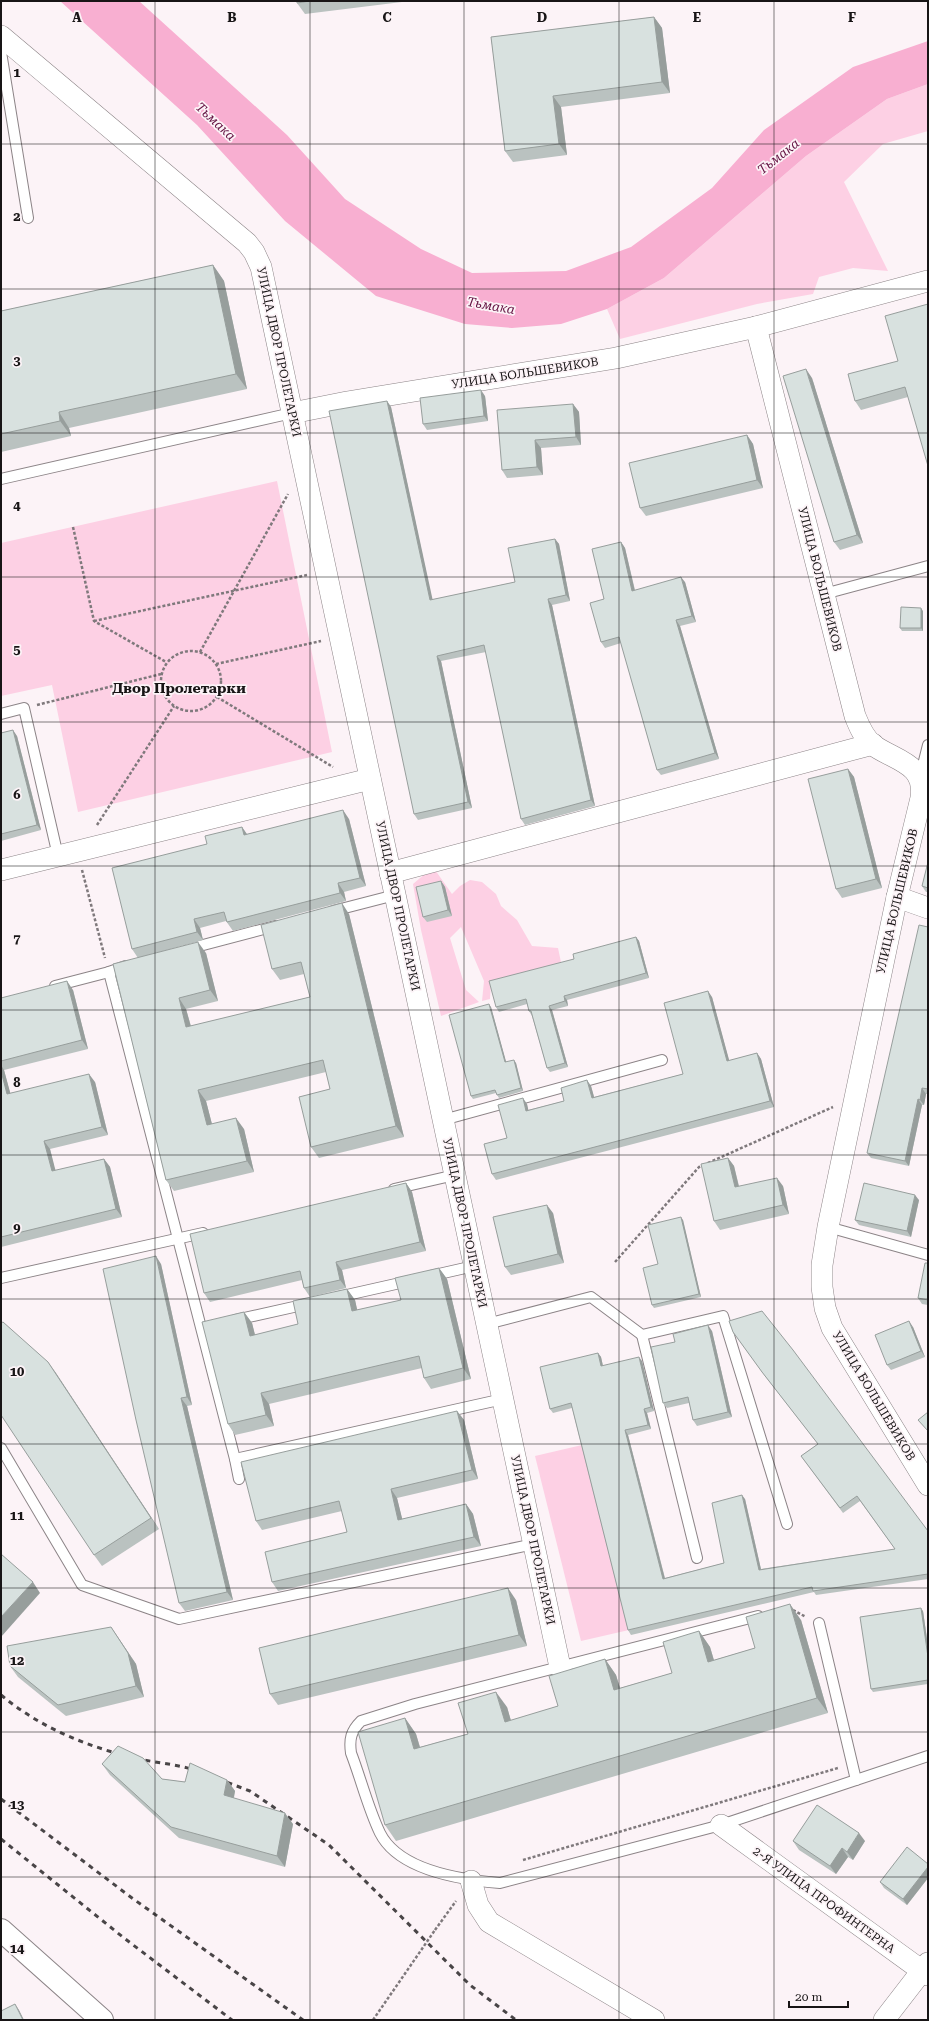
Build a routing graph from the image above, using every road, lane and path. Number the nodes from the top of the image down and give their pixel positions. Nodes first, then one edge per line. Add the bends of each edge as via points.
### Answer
1 (1, 36) edge
2 (1, 52) edge
3 (28, 218) dead end
4 (928, 280) edge
5 (756, 327) junction
6 (292, 413) junction
7 (1, 479) edge
8 (292, 488) dead end
9 (73, 527) dead end
10 (928, 566) edge
11 (326, 571) junction
12 (235, 591) junction
13 (824, 594) junction
14 (94, 621) junction
15 (340, 636) junction
16 (200, 652) junction
17 (166, 662) junction
18 (216, 664) junction
19 (161, 674) junction
20 (174, 706) junction
21 (24, 708) junction
22 (1, 714) edge
23 (873, 744) junction
24 (928, 745) edge
25 (370, 779) junction
26 (920, 779) junction
27 (82, 850) junction
28 (58, 856) junction
29 (1, 870) edge
30 (390, 873) junction
31 (395, 895) junction
32 (897, 897) junction
33 (928, 908) edge
34 (324, 914) edge
35 (286, 924) edge
36 (181, 951) edge
37 (136, 963) edge
38 (109, 972) junction
39 (47, 988) edge
40 (662, 1060) dead end
41 (855, 1096) junction
42 (443, 1120) junction
43 (455, 1175) junction
44 (385, 1191) edge
45 (828, 1227) junction
46 (209, 1231) edge
47 (179, 1238) junction
48 (928, 1255) edge
49 (615, 1262) dead end
50 (474, 1266) junction
51 (1, 1278) edge
52 (225, 1323) edge
53 (487, 1324) junction
54 (642, 1335) junction
55 (503, 1399) junction
56 (1, 1448) edge
57 (236, 1459) junction
58 (239, 1479) dead end
59 (928, 1485) edge
60 (787, 1524) dead end
61 (534, 1544) junction
62 (697, 1558) dead end
63 (789, 1608) joint
64 (819, 1623) joint
65 (560, 1667) junction
66 (928, 1756) edge
67 (852, 1764) junction
68 (856, 1780) junction
69 (721, 1825) junction
70 (521, 1860) dead end
71 (471, 1881) junction
72 (1, 1930) edge
73 (926, 1969) edge
74 (102, 2020) edge
75 (373, 2020) edge
76 (654, 2020) edge
77 (884, 2020) edge

1 - 6 street, УЛИЦА ДВОР ПРОЛЕТАРКИ via 251,247 261,267
2 - 3 lane
4 - 5 street, УЛИЦА БОЛЬШЕВИКОВ
5 - 6 street, УЛИЦА БОЛЬШЕВИКОВ via 616,358
5 - 13 street, УЛИЦА БОЛЬШЕВИКОВ
6 - 7 lane
6 - 11 street, УЛИЦА ДВОР ПРОЛЕТАРКИ
8 - 12 path
9 - 14 path
10 - 13 lane
11 - 12 path
11 - 15 street, УЛИЦА ДВОР ПРОЛЕТАРКИ
12 - 14 path
12 - 16 path
13 - 23 street, УЛИЦА БОЛЬШЕВИКОВ via 855,716
14 - 17 path
15 - 18 path
15 - 25 street, УЛИЦА ДВОР ПРОЛЕТАРКИ
16 - 17 path via 184,651
16 - 18 path via 209,656
17 - 19 path
18 - 20 path via 221,674 221,685 214,701 194,712
19 - 20 path via 160,685 164,695
19 - 21 path
20 - 27 path
21 - 22 lane
21 - 28 lane
23 - 26 street, УЛИЦА БОЛЬШЕВИКОВ via 907,763
23 - 30 street
24 - 26 lane
25 - 27 street
25 - 30 street, УЛИЦА ДВОР ПРОЛЕТАРКИ
26 - 32 street, УЛИЦА БОЛЬШЕВИКОВ via 922,798
27 - 28 street
27 - 38 path via 82,870
28 - 29 street
30 - 31 street, УЛИЦА ДВОР ПРОЛЕТАРКИ
31 - 34 lane
31 - 42 street, УЛИЦА ДВОР ПРОЛЕТАРКИ
32 - 33 street
32 - 41 street, УЛИЦА БОЛЬШЕВИКОВ
35 - 36 lane
37 - 38 lane
38 - 39 lane
38 - 47 lane
40 - 42 lane
41 - 45 street, УЛИЦА БОЛЬШЕВИКОВ
41 - 49 path via 699,1167
42 - 43 street, УЛИЦА ДВОР ПРОЛЕТАРКИ
43 - 44 lane
43 - 50 street, УЛИЦА ДВОР ПРОЛЕТАРКИ
45 - 48 lane
45 - 59 street, УЛИЦА БОЛЬШЕВИКОВ via 822,1265 822,1287 825,1308 832,1328
46 - 47 lane
47 - 51 lane
47 - 57 lane via 206,1327
50 - 52 lane
50 - 53 street, УЛИЦА ДВОР ПРОЛЕТАРКИ
53 - 54 lane via 591,1298
53 - 55 street, УЛИЦА ДВОР ПРОЛЕТАРКИ
54 - 60 lane via 723,1316
54 - 62 lane
55 - 57 lane
55 - 61 street, УЛИЦА ДВОР ПРОЛЕТАРКИ
56 - 61 lane via 82,1585 179,1619
57 - 58 lane
61 - 65 street, УЛИЦА ДВОР ПРОЛЕТАРКИ
63 - 64 path
63 - 65 lane
64 - 67 lane
65 - 71 lane via 415,1704 361,1721 351,1734 351,1753 381,1834 396,1852 427,1870
66 - 68 lane
67 - 68 lane
67 - 70 path
68 - 69 lane
69 - 71 lane via 500,1883
69 - 73 street, 2-Я УЛИЦА ПРОФИНТЕРНА
71 - 75 path, bridge
71 - 76 street via 478,1905 489,1922
72 - 74 main road
73 - 77 street

